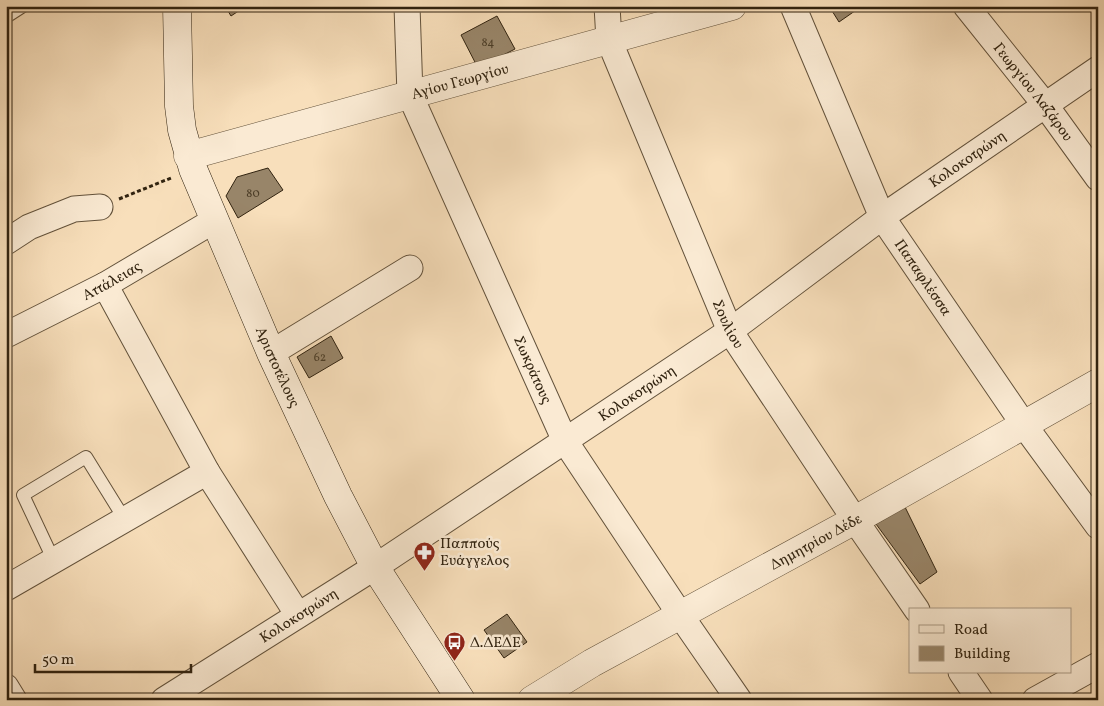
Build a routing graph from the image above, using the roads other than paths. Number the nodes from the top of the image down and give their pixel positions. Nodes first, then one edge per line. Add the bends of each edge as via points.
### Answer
1 (23, 6) edge
2 (177, 6) edge
3 (406, 6) edge
4 (607, 6) edge
5 (732, 6) edge
6 (793, 6) edge
7 (966, 6) edge
8 (6, 17) edge
9 (609, 40) junction
10 (1098, 69) edge
11 (410, 95) junction
12 (1046, 106) junction
13 (190, 163) junction
14 (1098, 178) edge
15 (100, 207) road end
16 (882, 217) junction
17 (215, 220) junction
18 (6, 242) edge
19 (410, 268) dead end
20 (106, 285) junction
21 (730, 331) junction
22 (6, 335) edge
23 (271, 353) junction
24 (1098, 383) edge
25 (1024, 425) junction
26 (566, 441) junction
27 (207, 472) junction
28 (125, 520) junction
29 (854, 520) junction
30 (1098, 526) edge
31 (54, 561) junction
32 (375, 567) junction
33 (6, 588) edge
34 (916, 608) edge
35 (298, 615) junction
36 (681, 616) junction
37 (1098, 665) edge
38 (962, 674) edge
39 (6, 687) edge
40 (14, 700) edge
41 (164, 700) edge
42 (461, 700) edge
43 (532, 700) edge
44 (740, 700) edge
45 (980, 700) edge
46 (1035, 700) edge

1 - 8 lane
2 - 13 street, Αριστοτέλους via 179,106
3 - 11 street, Σωκράτους
4 - 9 street, Σουλίου
5 - 9 street, Αγίου Γεωργίου
6 - 16 street, Παπαφλέσσα
7 - 12 street, Γεωργίου Λαζάρου
9 - 11 street, Αγίου Γεωργίου
9 - 21 street, Σουλίου
10 - 12 street, Κολοκοτρώνη
11 - 13 street, Αγίου Γεωργίου
11 - 26 street, Σωκράτους
12 - 14 street, Γεωργίου Λαζάρου
12 - 16 street, Κολοκοτρώνη
13 - 17 street, Αριστοτέλους
15 - 18 street via 74,209 29,227
16 - 21 street, Κολοκοτρώνη
16 - 25 street, Παπαφλέσσα
17 - 20 street, Αττάλειας
17 - 23 street, Αριστοτέλους
19 - 23 street
20 - 22 street, Αττάλειας
20 - 27 street
21 - 26 street, Κολοκοτρώνη
21 - 29 street, Σουλίου
23 - 32 street, Αριστοτέλους
24 - 25 street, Δημητρίου Δέδε
25 - 29 street, Δημητρίου Δέδε
25 - 30 street, Παπαφλέσσα
26 - 32 street, Κολοκοτρώνη
26 - 36 street, Σωκράτους
27 - 28 street
27 - 35 street
28 - 31 street
28 - 31 lane via 86,457 23,495
29 - 34 street, Σουλίου
29 - 36 street, Δημητρίου Δέδε
31 - 33 street
32 - 35 street, Κολοκοτρώνη
32 - 42 street, Αριστοτέλους
35 - 41 street, Κολοκοτρώνη
36 - 43 street, Δημητρίου Δέδε via 592,663
36 - 44 street, Σωκράτους
37 - 46 street
38 - 45 street
39 - 40 street

